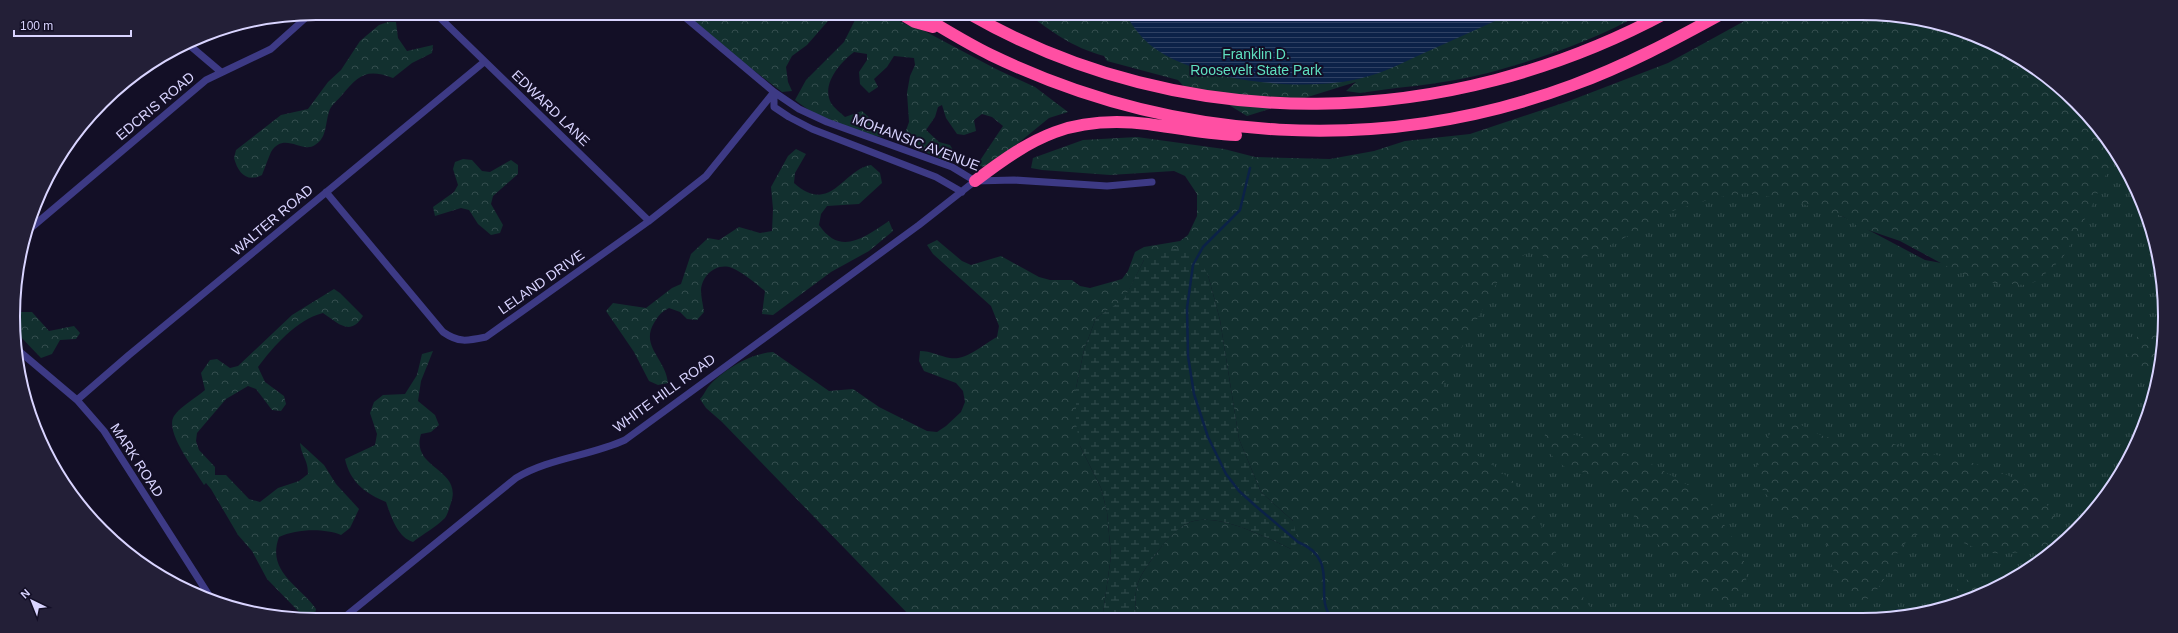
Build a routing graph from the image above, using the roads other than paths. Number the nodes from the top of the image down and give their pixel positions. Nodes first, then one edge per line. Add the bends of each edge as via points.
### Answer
1 (442, 20) edge
2 (688, 20) edge
3 (912, 20) edge
4 (929, 20) edge
5 (983, 20) edge
6 (1651, 20) edge
7 (1709, 20) edge
8 (303, 21) edge
9 (944, 29) junction
10 (192, 48) edge
11 (484, 62) junction
12 (220, 72) junction
13 (774, 92) junction
14 (1290, 131) junction
15 (975, 181) junction
16 (1152, 182) dead end
17 (326, 192) junction
18 (962, 192) junction
19 (649, 221) junction
20 (35, 225) edge
21 (23, 354) edge
22 (77, 400) junction
23 (206, 591) edge
24 (350, 613) edge

1 - 11 street, EDWARD LANE
2 - 13 street, MOHANSIC AVENUE
3 - 9 highway
4 - 9 highway
5 - 6 highway via 1054,54 1134,81 1189,93 1246,101 1330,105 1416,97 1500,80 1582,53
7 - 14 highway via 1624,64 1518,103 1461,117 1404,126 1348,131
8 - 12 street, EDCRIS ROAD via 271,49
9 - 14 highway via 1016,66 1065,87 1120,105 1204,123
10 - 12 street
11 - 17 street, WALTER ROAD
11 - 19 street, EDWARD LANE
12 - 20 street, EDCRIS ROAD via 206,80
13 - 15 street, MOHANSIC AVENUE via 816,118 952,167
13 - 18 street, MOHANSIC AVENUE via 774,107 800,123 936,177
13 - 19 street, LELAND DRIVE via 706,176
14 - 15 highway via 1232,134 1130,122 1091,123 1061,129 1033,141
15 - 16 street, MOHANSIC AVENUE via 1014,180 1107,186
15 - 18 street, WHITE HILL ROAD
17 - 19 street, LELAND DRIVE via 426,314 454,340 469,341 486,337
17 - 22 street, WALTER ROAD
18 - 24 street, WHITE HILL ROAD via 625,440 606,449 528,470 516,478
21 - 22 street, MARK ROAD
22 - 23 street, MARK ROAD via 104,431

